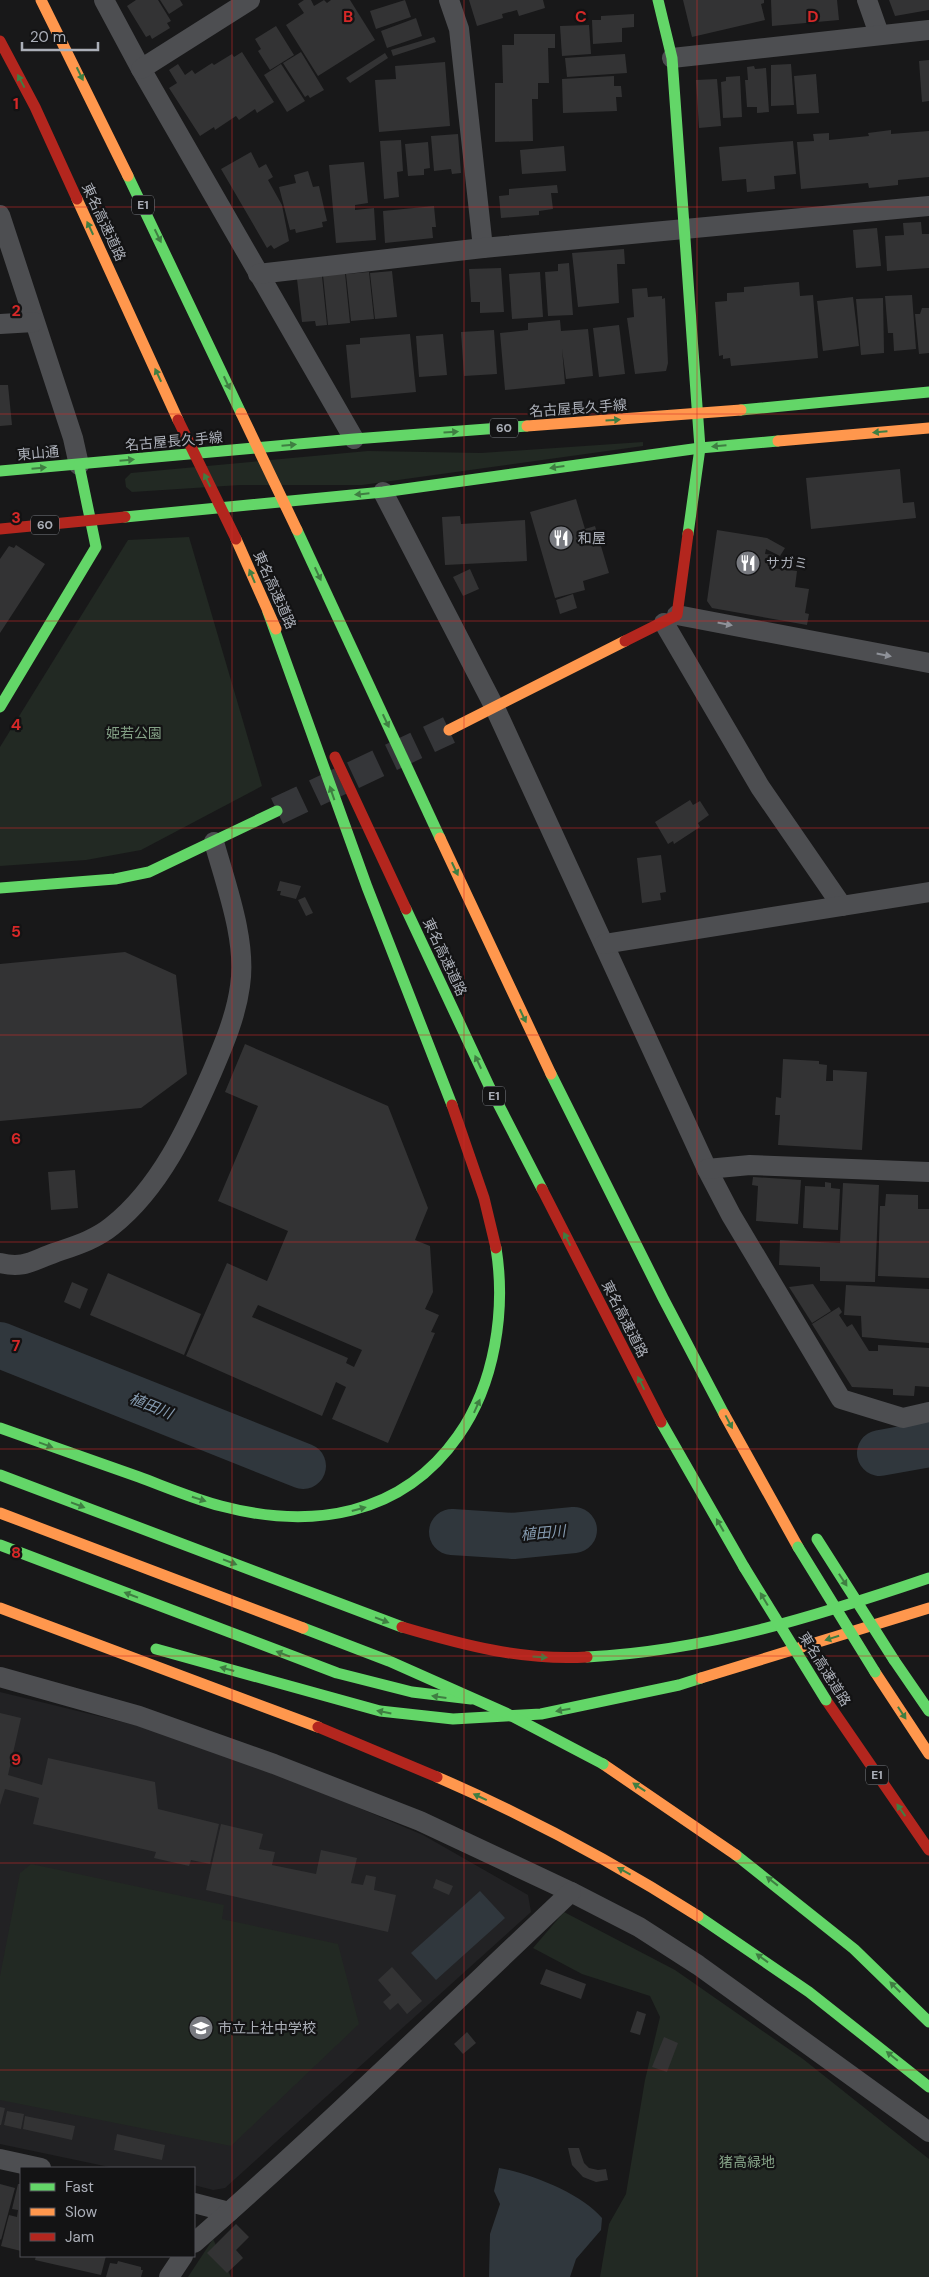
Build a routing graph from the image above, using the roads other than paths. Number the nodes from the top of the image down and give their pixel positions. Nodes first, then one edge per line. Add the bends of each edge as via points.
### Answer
1 (41, 0) edge
2 (104, 0) edge
3 (250, 0) edge
4 (449, 0) edge
5 (658, 0) edge
6 (867, 0) edge
7 (929, 30) edge
8 (879, 34) junction
9 (0, 41) edge
10 (672, 58) junction
11 (140, 69) junction
12 (929, 206) edge
13 (0, 215) edge
14 (684, 228) junction
15 (483, 248) junction
16 (258, 274) junction
17 (34, 322) junction
18 (0, 324) edge
19 (929, 392) edge
20 (697, 414) junction
21 (929, 428) edge
22 (354, 439) junction
23 (700, 448) junction
24 (79, 465) junction
25 (0, 471) edge
26 (382, 492) junction
27 (90, 521) junction
28 (0, 529) edge
29 (268, 612) junction
30 (670, 619) junction
31 (929, 664) edge
32 (8, 682) edge
33 (0, 707) edge
34 (494, 708) junction
35 (449, 730) tunnel mouth
36 (277, 812) tunnel mouth
37 (214, 842) junction
38 (0, 888) edge
39 (929, 892) edge
40 (842, 906) junction
41 (604, 944) junction
42 (707, 1169) junction
43 (929, 1172) edge
44 (0, 1264) edge
45 (649, 1271) junction
46 (929, 1412) edge
47 (0, 1428) edge
48 (753, 1441) dead end
49 (0, 1475) edge
50 (0, 1513) edge
51 (814, 1535) dead end
52 (0, 1545) edge
53 (929, 1578) edge
54 (0, 1607) edge
55 (929, 1608) edge
56 (114, 1638) dead end
57 (142, 1646) dead end
58 (0, 1677) edge
59 (679, 1685) junction
60 (553, 1699) dead end
61 (508, 1701) dead end
62 (929, 1711) edge
63 (929, 1754) edge
64 (929, 1850) edge
65 (571, 1892) junction
66 (929, 2022) edge
67 (929, 2087) edge
68 (929, 2132) edge
69 (0, 2159) edge
70 (36, 2167) edge
71 (195, 2203) edge
72 (229, 2212) junction
73 (195, 2242) edge
74 (182, 2257) edge
75 (168, 2277) edge

1 -> 45 main road, E1, bridge via 154,228 542,1056
2 - 11 street
3 - 11 street
4 - 15 street via 459,29
5 - 10 main road
6 - 8 street
7 - 8 street
8 - 10 street
29 -> 9 main road, 東名高速道路 / E1, bridge via 35,107
10 - 14 main road
11 - 16 street
12 - 14 street
13 - 17 street
14 - 15 street
14 - 20 main road
15 - 16 street
16 - 22 street
17 - 18 street
17 - 24 street
19 - 20 main road, 名古屋長久手線 / 60
22 -> 20 main road, 名古屋長久手線 / 60
20 - 23 main road
21 -> 23 main road, 60
24 -> 22 main road, 名古屋長久手線 / 60
23 -> 26 main road, 60
23 - 30 main road
25 -> 24 main road, 東山通 / 60
24 - 27 main road
26 -> 27 main road, 60
26 - 34 street
27 - 28 main road, 60
27 - 32 main road via 96,547
47 -> 29 main road via 221,1506 294,1517 329,1515 391,1498 440,1462 477,1409 488,1379 495,1350 500,1285 490,1220 457,1116 348,839
64 -> 29 main road, 東名高速道路 / E1, bridge via 826,1700 744,1567 656,1412 490,1088
30 -> 31 street
30 - 34 main road
30 - 40 street via 760,787
32 - 33 main road
34 - 35 main road
34 - 41 street
36 - 37 main road
37 - 38 main road via 149,872 116,879
37 - 44 street via 240,950 241,985 230,1031 192,1119 157,1179 113,1225 95,1238 16,1267
39 - 40 street
40 - 41 street
41 - 42 street
42 - 43 street via 750,1165
42 - 46 street via 731,1216 841,1399 903,1418
45 - 48 main road
45 -> 63 main road, E1, bridge via 798,1548
49 -> 53 main road via 395,1625 450,1642 525,1656 597,1658 720,1640
66 -> 50 main road, bridge via 878,1970 792,1896 697,1826 603,1764 508,1714 389,1661
51 -> 62 main road, bridge
61 -> 52 main road via 442,1697 360,1681
54 - 56 main road
67 -> 54 main road via 852,2024 753,1951 652,1887 534,1823 406,1764 293,1718
55 -> 59 main road
59 -> 57 main road via 542,1714 453,1719 415,1717 355,1705
58 - 65 street via 139,1716 274,1764 420,1821
59 - 60 main road via 632,1693
65 - 68 street via 639,1927 698,1965
65 - 72 street via 388,2068
69 - 70 street
71 - 72 street
72 - 73 street
74 - 75 street

